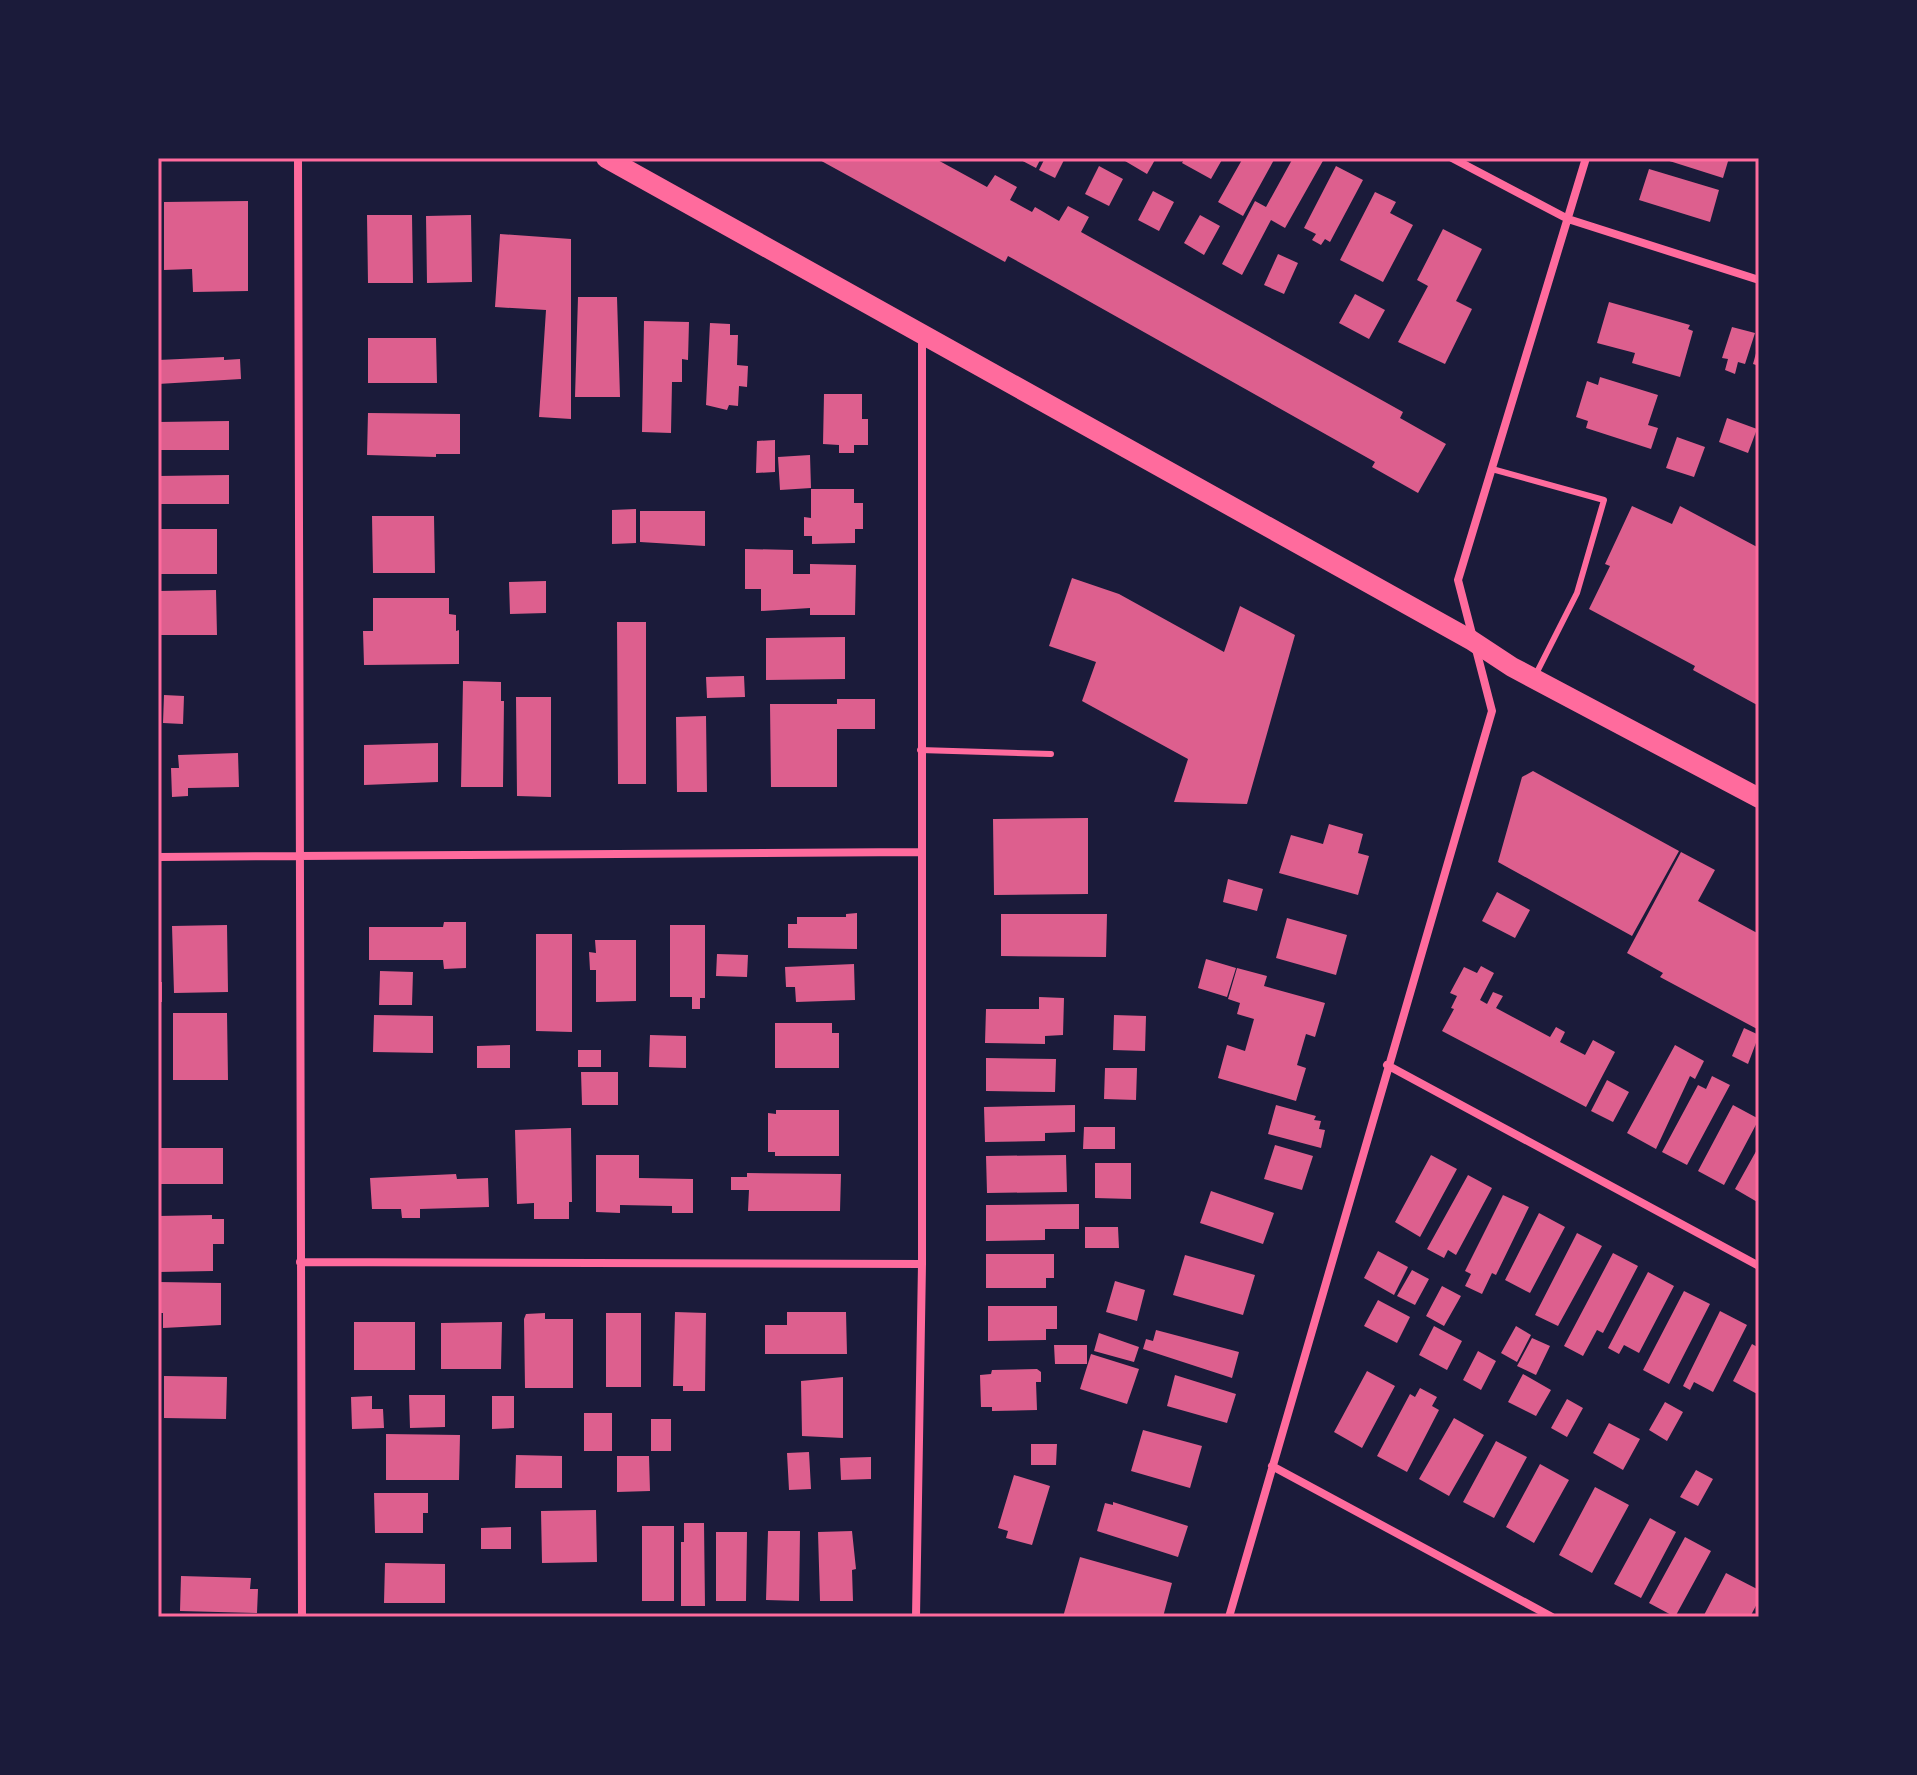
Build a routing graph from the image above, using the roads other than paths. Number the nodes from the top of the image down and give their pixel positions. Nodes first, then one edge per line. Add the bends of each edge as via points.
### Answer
1 (298, 158) edge
2 (606, 158) edge
3 (1452, 158) edge
4 (1586, 158) edge
5 (1568, 219) junction
6 (1759, 280) edge
7 (922, 334) junction
8 (1492, 469) junction
9 (1471, 640) junction
10 (1535, 678) junction
11 (920, 750) junction
12 (1051, 754) dead end
13 (1759, 798) edge
14 (919, 852) junction
15 (299, 856) junction
16 (158, 857) edge
17 (1387, 1065) junction
18 (300, 1262) junction
19 (922, 1264) junction
20 (1759, 1266) edge
21 (1272, 1466) junction
22 (302, 1617) edge
23 (916, 1617) edge
24 (1229, 1617) edge
25 (1552, 1617) edge

1 - 15 street
2 - 7 main road
3 - 5 street
4 - 5 street
5 - 6 street
5 - 8 street
7 - 9 main road
7 - 11 street
8 - 9 street via 1458,580
8 - 10 lane via 1604,500 1577,593
9 - 10 main road
9 - 17 street via 1492,711
10 - 13 main road
11 - 12 lane
11 - 14 street
14 - 15 street
14 - 19 street
15 - 16 street
15 - 18 street
17 - 20 street
17 - 21 street
18 - 19 street
18 - 22 street
19 - 23 street
21 - 24 street
21 - 25 street

